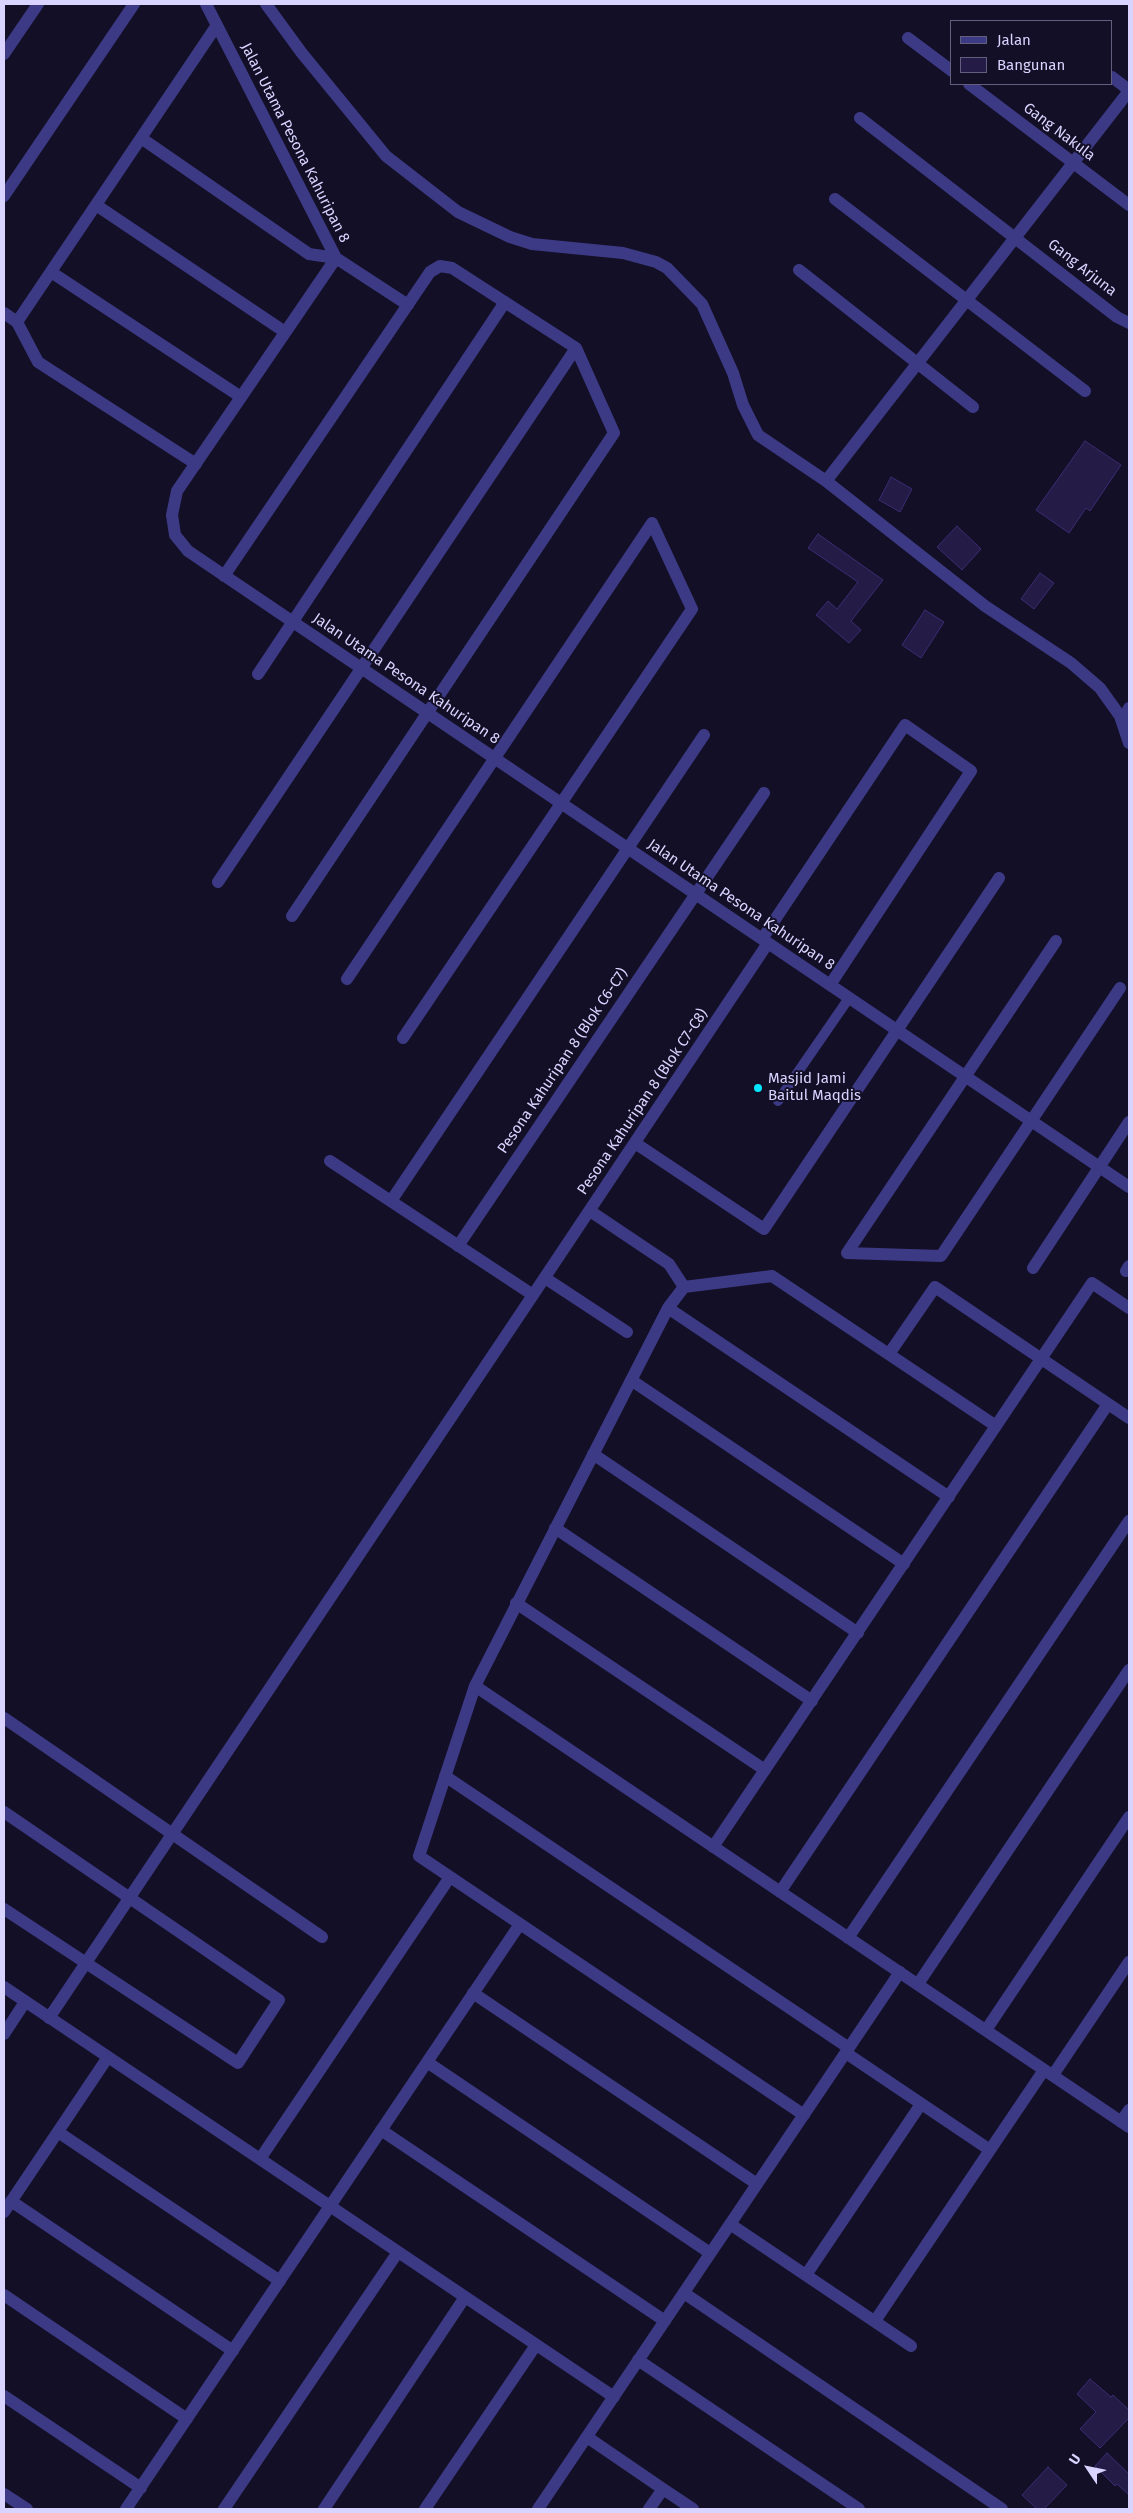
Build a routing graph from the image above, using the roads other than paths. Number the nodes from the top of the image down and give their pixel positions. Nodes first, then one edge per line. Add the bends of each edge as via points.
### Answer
1 (38, 4) edge
2 (134, 4) edge
3 (206, 4) edge
4 (266, 4) edge
5 (217, 25) junction
6 (908, 38) dead end
7 (4, 54) edge
8 (950, 70) edge
9 (1113, 78) edge
10 (970, 85) edge
11 (1129, 91) edge
12 (860, 118) dead end
13 (141, 138) junction
14 (1073, 163) junction
15 (4, 196) edge
16 (835, 199) dead end
17 (96, 205) junction
18 (1129, 205) edge
19 (1015, 236) junction
20 (336, 258) junction
21 (799, 270) dead end
22 (51, 272) junction
23 (965, 300) junction
24 (505, 302) junction
25 (408, 305) junction
26 (4, 313) edge
27 (17, 322) junction
28 (1129, 323) edge
29 (285, 332) junction
30 (576, 348) junction
31 (916, 364) junction
32 (1085, 390) dead end
33 (241, 397) junction
34 (972, 407) dead end
35 (196, 464) junction
36 (826, 481) junction
37 (224, 576) junction
38 (292, 622) junction
39 (362, 668) junction
40 (258, 674) dead end
41 (1129, 708) edge
42 (428, 713) junction
43 (1122, 722) junction
44 (704, 735) dead end
45 (1129, 743) edge
46 (494, 758) junction
47 (764, 793) dead end
48 (561, 804) junction
49 (628, 848) junction
50 (999, 878) dead end
51 (218, 882) dead end
52 (696, 894) junction
53 (292, 916) dead end
54 (765, 941) junction
55 (1056, 941) dead end
56 (347, 979) dead end
57 (830, 985) junction
58 (1120, 988) dead end
59 (849, 998) junction
60 (897, 1030) junction
61 (403, 1038) dead end
62 (966, 1076) junction
63 (778, 1101) dead end
64 (1031, 1121) junction
65 (1129, 1122) edge
66 (635, 1143) junction
67 (330, 1161) dead end
68 (1100, 1167) junction
69 (1129, 1187) edge
70 (391, 1201) junction
71 (590, 1211) junction
72 (458, 1246) junction
73 (1033, 1268) dead end
74 (545, 1278) junction
75 (684, 1287) junction
76 (533, 1295) junction
77 (668, 1308) junction
78 (1129, 1308) edge
79 (627, 1332) dead end
80 (889, 1354) junction
81 (1042, 1359) junction
82 (631, 1380) junction
83 (1108, 1404) junction
84 (1129, 1418) edge
85 (996, 1426) junction
86 (593, 1454) junction
87 (949, 1497) junction
88 (1129, 1521) edge
89 (555, 1528) junction
90 (904, 1564) junction
91 (516, 1603) junction
92 (858, 1633) junction
93 (1129, 1670) edge
94 (475, 1686) junction
95 (812, 1701) junction
96 (4, 1718) edge
97 (765, 1770) junction
98 (445, 1776) junction
99 (4, 1812) edge
100 (1129, 1817) edge
101 (173, 1834) junction
102 (713, 1847) junction
103 (450, 1877) junction
104 (780, 1892) junction
105 (130, 1898) junction
106 (4, 1909) edge
107 (520, 1924) junction
108 (322, 1938) dead end
109 (848, 1938) junction
110 (1129, 1962) edge
111 (86, 1963) junction
112 (900, 1972) junction
113 (918, 1984) junction
114 (4, 1987) edge
115 (473, 1993) junction
116 (25, 2002) junction
117 (49, 2018) junction
118 (986, 2030) junction
119 (4, 2034) edge
120 (847, 2051) junction
121 (108, 2057) junction
122 (427, 2062) junction
123 (1048, 2072) junction
124 (921, 2104) junction
125 (1129, 2110) edge
126 (804, 2115) junction
127 (1125, 2124) edge
128 (381, 2130) junction
129 (58, 2132) junction
130 (990, 2150) junction
131 (260, 2159) junction
132 (757, 2184) junction
133 (7, 2206) edge
134 (330, 2206) junction
135 (730, 2224) junction
136 (398, 2252) junction
137 (710, 2253) junction
138 (806, 2275) junction
139 (280, 2281) junction
140 (684, 2293) junction
141 (4, 2295) edge
142 (465, 2297) junction
143 (665, 2321) junction
144 (874, 2321) junction
145 (536, 2345) junction
146 (911, 2346) dead end
147 (233, 2351) junction
148 (638, 2360) junction
149 (4, 2396) edge
150 (614, 2397) junction
151 (187, 2419) junction
152 (587, 2438) junction
153 (141, 2488) junction
154 (663, 2489) junction
155 (4, 2494) edge
156 (27, 2509) edge
157 (126, 2509) edge
158 (224, 2509) edge
159 (324, 2509) edge
160 (425, 2509) edge
161 (538, 2509) edge
162 (649, 2509) edge
163 (693, 2509) edge
164 (859, 2509) edge
165 (1002, 2509) edge

1 - 7 street
2 - 15 street
3 - 5 street, Jalan Utama Pesona Kahuripan 8
4 - 36 street via 386,156 458,212 532,244 623,253 656,262 671,272 702,304 758,435
5 - 13 street
5 - 20 street, Jalan Utama Pesona Kahuripan 8
6 - 8 street
9 - 11 street
10 - 14 street, Gang Nakula
11 - 14 street
12 - 19 street, Gang Arjuna
13 - 17 street
13 - 20 street via 309,254
14 - 18 street, Gang Nakula
14 - 19 street
16 - 23 street
17 - 22 street
17 - 29 street
19 - 23 street
19 - 28 street, Gang Arjuna via 1117,317
20 - 25 street
20 - 29 street, Jalan Utama Pesona Kahuripan 8
21 - 31 street
22 - 27 street
22 - 33 street
23 - 31 street
23 - 32 street
24 - 25 street via 452,268 440,266 430,272
24 - 30 street
24 - 38 street
25 - 37 street
26 - 27 street
27 - 35 street via 38,362
29 - 33 street, Jalan Utama Pesona Kahuripan 8
30 - 39 street
30 - 42 street via 614,433
31 - 34 street
31 - 36 street
33 - 35 street, Jalan Utama Pesona Kahuripan 8
35 - 37 street, Jalan Utama Pesona Kahuripan 8 via 177,491 172,515 175,535 188,551
36 - 43 street via 998,616 1071,663 1100,688
37 - 38 street, Jalan Utama Pesona Kahuripan 8
38 - 39 street, Jalan Utama Pesona Kahuripan 8
38 - 40 street
39 - 42 street, Jalan Utama Pesona Kahuripan 8
39 - 51 street
41 - 43 street
42 - 46 street, Jalan Utama Pesona Kahuripan 8
42 - 53 street
43 - 45 street
44 - 49 street
46 - 48 street, Jalan Utama Pesona Kahuripan 8
46 - 48 street via 652,523 692,609
46 - 56 street
47 - 52 street, Pesona Kahuripan 8 (Blok C6-C7)
48 - 49 street, Jalan Utama Pesona Kahuripan 8
48 - 61 street
49 - 52 street, Jalan Utama Pesona Kahuripan 8
49 - 70 street
50 - 60 street
52 - 54 street, Jalan Utama Pesona Kahuripan 8
52 - 72 street, Pesona Kahuripan 8 (Blok C6-C7)
54 - 57 street, Jalan Utama Pesona Kahuripan 8
54 - 57 street, Pesona Kahuripan 8 (Blok C7-C8) via 905,725 971,771
54 - 66 street, Pesona Kahuripan 8 (Blok C7-C8)
55 - 62 street
57 - 59 street, Jalan Utama Pesona Kahuripan 8
58 - 64 street
59 - 60 street, Jalan Utama Pesona Kahuripan 8
59 - 63 lane
60 - 62 street, Jalan Utama Pesona Kahuripan 8
60 - 66 street via 764,1229
62 - 64 street, Jalan Utama Pesona Kahuripan 8
62 - 64 street via 847,1253 941,1256
64 - 68 street, Jalan Utama Pesona Kahuripan 8
65 - 68 street
66 - 71 street, Pesona Kahuripan 8 (Blok C7-C8)
67 - 70 street
68 - 69 street, Jalan Utama Pesona Kahuripan 8
68 - 73 street
70 - 72 street
71 - 74 street, Pesona Kahuripan 8 (Blok C7-C8)
71 - 75 street via 669,1264
72 - 76 street
74 - 76 street, Pesona Kahuripan 8 (Blok C7-C8)
74 - 79 street
75 - 77 street
75 - 80 street via 772,1276
76 - 101 street, Pesona Kahuripan 8 (Blok C7-C8)
77 - 82 street
77 - 87 street
78 - 81 street via 1092,1283
80 - 81 street via 934,1287
80 - 85 street
81 - 83 street
81 - 85 street
82 - 86 street
82 - 90 street
83 - 84 street
83 - 104 street
85 - 87 street
86 - 89 street
86 - 92 street
87 - 90 street
88 - 109 street
89 - 91 street
89 - 95 street
90 - 92 street
91 - 94 street
91 - 97 street
92 - 95 street
93 - 113 street
94 - 98 street
94 - 102 street
95 - 97 street
96 - 101 street
97 - 102 street
98 - 103 street via 419,1856
98 - 120 street
99 - 105 street
100 - 118 street
101 - 105 street, Pesona Kahuripan 8 (Blok C7-C8)
101 - 108 street
102 - 104 street
103 - 107 street
103 - 131 street
104 - 109 street
105 - 111 street, Pesona Kahuripan 8 (Blok C7-C8)
105 - 111 street via 279,2000 238,2063
106 - 111 street
107 - 115 street
107 - 126 street
109 - 112 street
110 - 123 street
111 - 117 street, Pesona Kahuripan 8 (Blok C7-C8)
112 - 113 street
112 - 120 street
113 - 118 street
114 - 116 street
115 - 122 street
115 - 132 street
116 - 117 street
116 - 119 street
117 - 121 street
118 - 123 street
120 - 124 street
120 - 126 street
121 - 129 street
121 - 131 street
122 - 128 street
122 - 137 street
123 - 127 street
123 - 130 street
124 - 130 street
124 - 138 street
125 - 127 street
126 - 132 street
128 - 134 street
128 - 143 street
129 - 133 street
129 - 139 street
130 - 144 street
131 - 134 street
132 - 135 street
133 - 147 street
134 - 136 street
134 - 139 street
135 - 137 street
135 - 138 street
136 - 142 street
136 - 158 street
137 - 140 street
138 - 144 street
139 - 147 street
140 - 143 street
140 - 165 street
141 - 151 street
142 - 145 street
142 - 159 street
143 - 148 street
144 - 146 street
145 - 150 street
145 - 160 street
147 - 151 street
148 - 150 street
148 - 164 street
149 - 153 street
150 - 152 street
151 - 153 street
152 - 154 street
152 - 161 street
153 - 157 street
154 - 162 street
154 - 163 street
155 - 156 street

